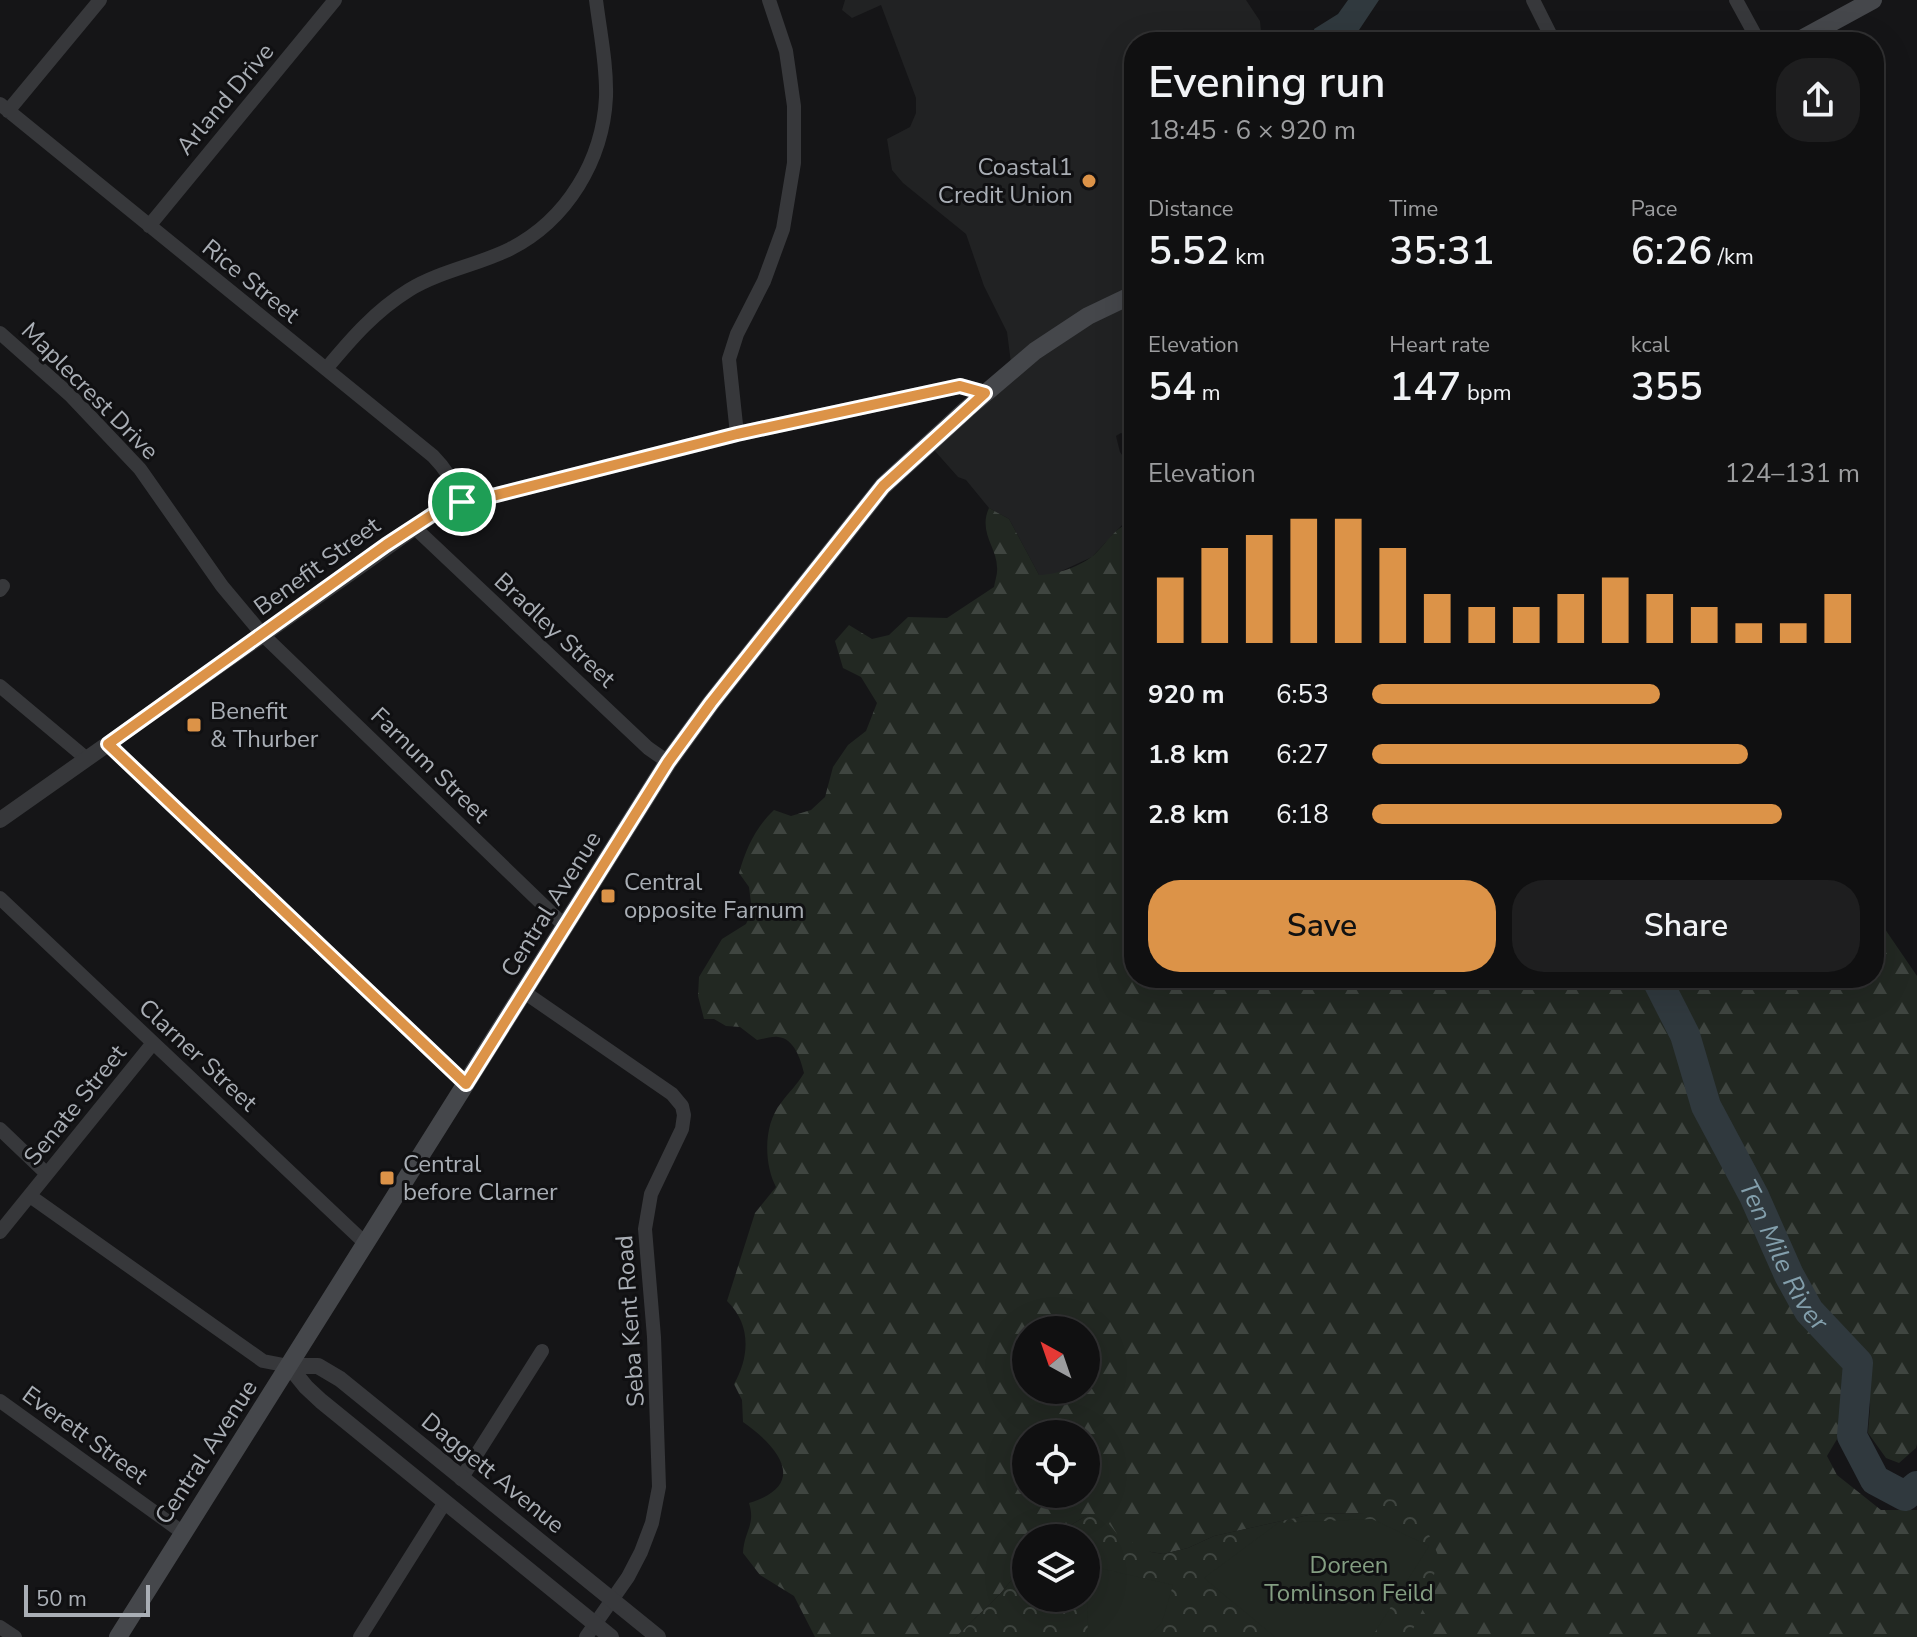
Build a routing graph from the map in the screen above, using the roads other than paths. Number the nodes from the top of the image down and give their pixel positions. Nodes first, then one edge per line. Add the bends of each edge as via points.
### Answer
1 (100, 0) edge
2 (335, 0) edge
3 (596, 0) edge
4 (769, 0) edge
5 (1533, 0) edge
6 (1736, 0) edge
7 (1873, 0) edge
8 (1549, 32) edge
9 (1754, 32) edge
10 (1814, 32) edge
11 (4, 108) edge
12 (149, 226) junction
13 (1124, 299) edge
14 (0, 333) edge
15 (326, 369) junction
16 (985, 393) junction
17 (737, 434) junction
18 (462, 502) junction
19 (414, 527) junction
20 (263, 635) junction
21 (0, 686) edge
22 (108, 744) junction
23 (87, 759) junction
24 (668, 762) junction
25 (0, 820) edge
26 (0, 898) edge
27 (566, 927) junction
28 (524, 992) junction
29 (153, 1043) junction
30 (466, 1084) junction
31 (0, 1129) edge
32 (47, 1174) junction
33 (30, 1196) junction
34 (0, 1232) edge
35 (365, 1243) junction
36 (542, 1351) dead end
37 (289, 1366) junction
38 (0, 1401) edge
39 (461, 1479) junction
40 (445, 1502) junction
41 (182, 1532) junction
42 (610, 1599) junction
43 (0, 1627) edge
44 (590, 1630) edge
45 (15, 1637) edge
46 (118, 1637) edge
47 (360, 1637) edge
48 (611, 1637) edge
49 (658, 1637) edge

1 - 11 street
2 - 12 street, Arland Drive
3 - 15 street via 606,98 595,151 574,193 527,239 410,289 385,306
4 - 17 street via 786,51 794,106 794,163 783,229 729,359
5 - 8 street
6 - 9 street
7 - 10 main road
11 - 12 street, Rice Street
12 - 15 street, Rice Street
13 - 16 main road, Central Avenue via 1049,340
14 - 20 street, Maplecrest Drive via 70,395 140,469
15 - 18 street, Rice Street via 443,466
16 - 17 street, Benefit Street via 960,386
16 - 24 main road, Central Avenue via 883,486
17 - 18 street, Benefit Street
18 - 19 street, Benefit Street
19 - 20 street, Benefit Street
19 - 24 street, Bradley Street
20 - 22 street, Benefit Street
20 - 27 street, Farnum Street
21 - 23 street
22 - 23 street, Benefit Street
22 - 30 street
23 - 25 street, Benefit Street
24 - 27 main road, Central Avenue
26 - 29 street, Clarner Street
27 - 28 main road, Central Avenue
28 - 30 main road, Central Avenue
28 - 42 street, Seba Kent Road via 672,1094 684,1115 651,1194 645,1229 659,1487 641,1552
29 - 32 street, Senate Street
29 - 35 street, Clarner Street
30 - 35 main road, Central Avenue
31 - 32 street
32 - 33 street, Senate Street
33 - 34 street, Senate Street
33 - 37 street, Daggett Avenue via 263,1361
35 - 37 main road, Central Avenue
36 - 39 street
37 - 39 street, Daggett Avenue via 328,1371
37 - 40 street, Daggett Avenue via 321,1401
37 - 41 main road, Central Avenue
38 - 41 street, Everett Street
39 - 42 street, Daggett Avenue
40 - 44 street, Daggett Avenue
40 - 47 street
41 - 46 main road, Central Avenue
42 - 44 street, Seba Kent Road
42 - 49 street, Daggett Avenue
43 - 45 street
44 - 48 street, Daggett Avenue

